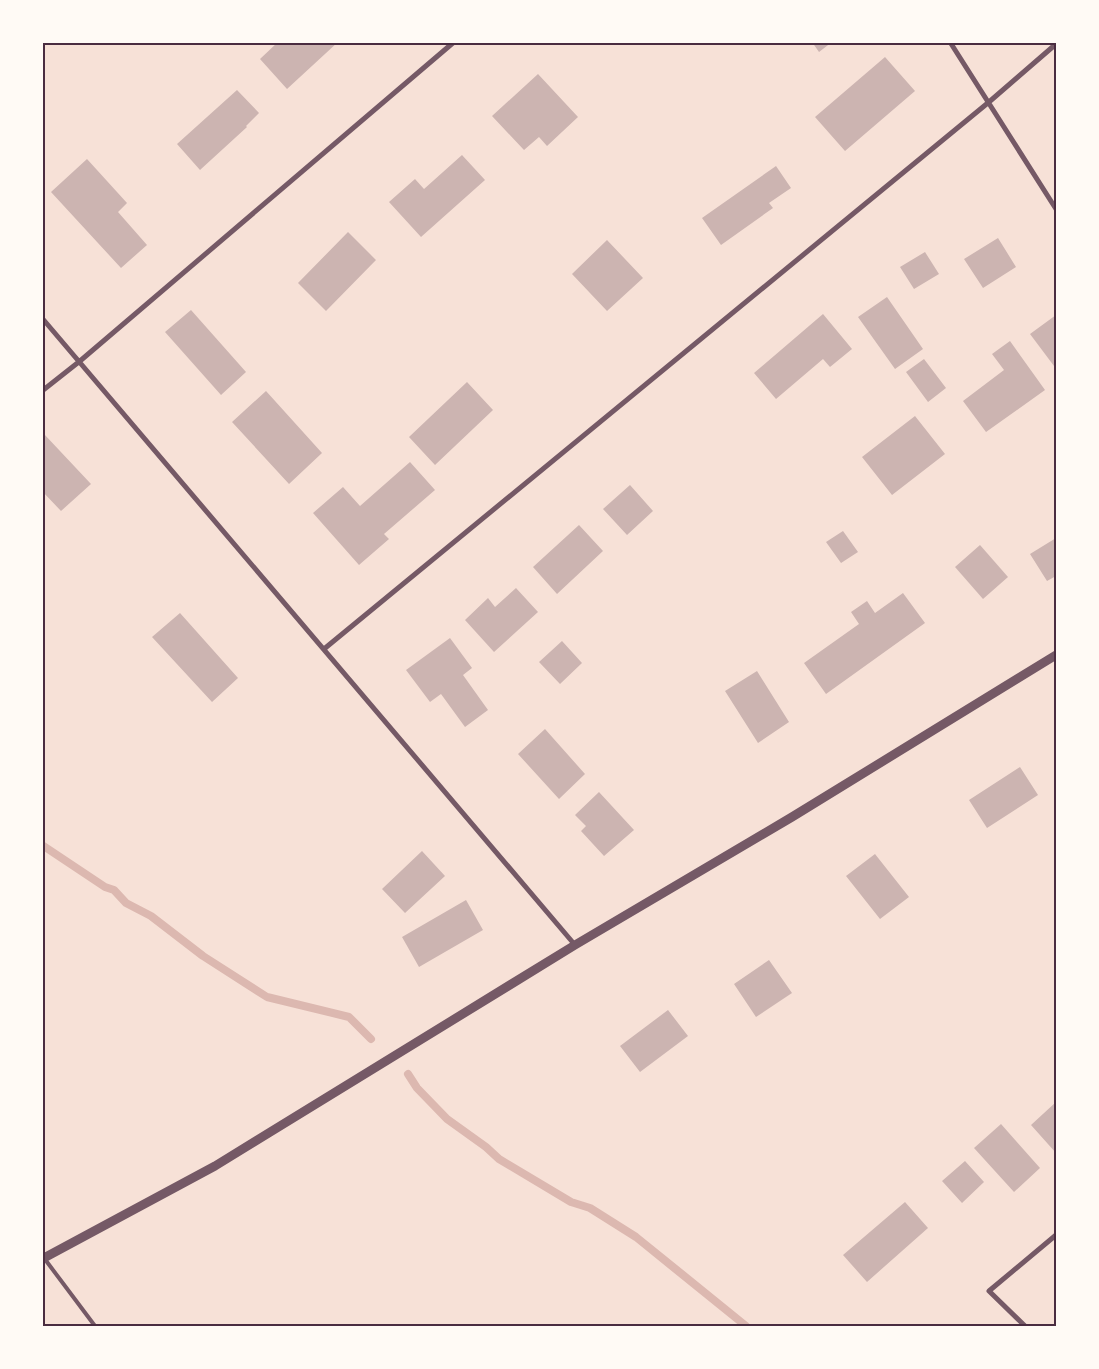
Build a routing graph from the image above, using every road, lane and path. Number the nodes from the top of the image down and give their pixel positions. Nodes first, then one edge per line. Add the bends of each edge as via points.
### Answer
1 (454, 42) edge
2 (950, 42) edge
3 (1056, 44) edge
4 (989, 102) junction
5 (1056, 209) edge
6 (42, 318) edge
7 (80, 361) junction
8 (42, 391) edge
9 (324, 649) junction
10 (1056, 655) edge
11 (575, 945) junction
12 (1056, 1235) edge
13 (44, 1259) edge
14 (95, 1326) edge
15 (1025, 1326) edge

1 - 7 street
2 - 4 street
3 - 4 street
4 - 5 street
4 - 9 street
6 - 7 street
7 - 8 street
7 - 9 street
9 - 11 street
10 - 11 street via 784,822
11 - 13 street via 215,1166
12 - 15 street via 989,1291
13 - 14 lane

